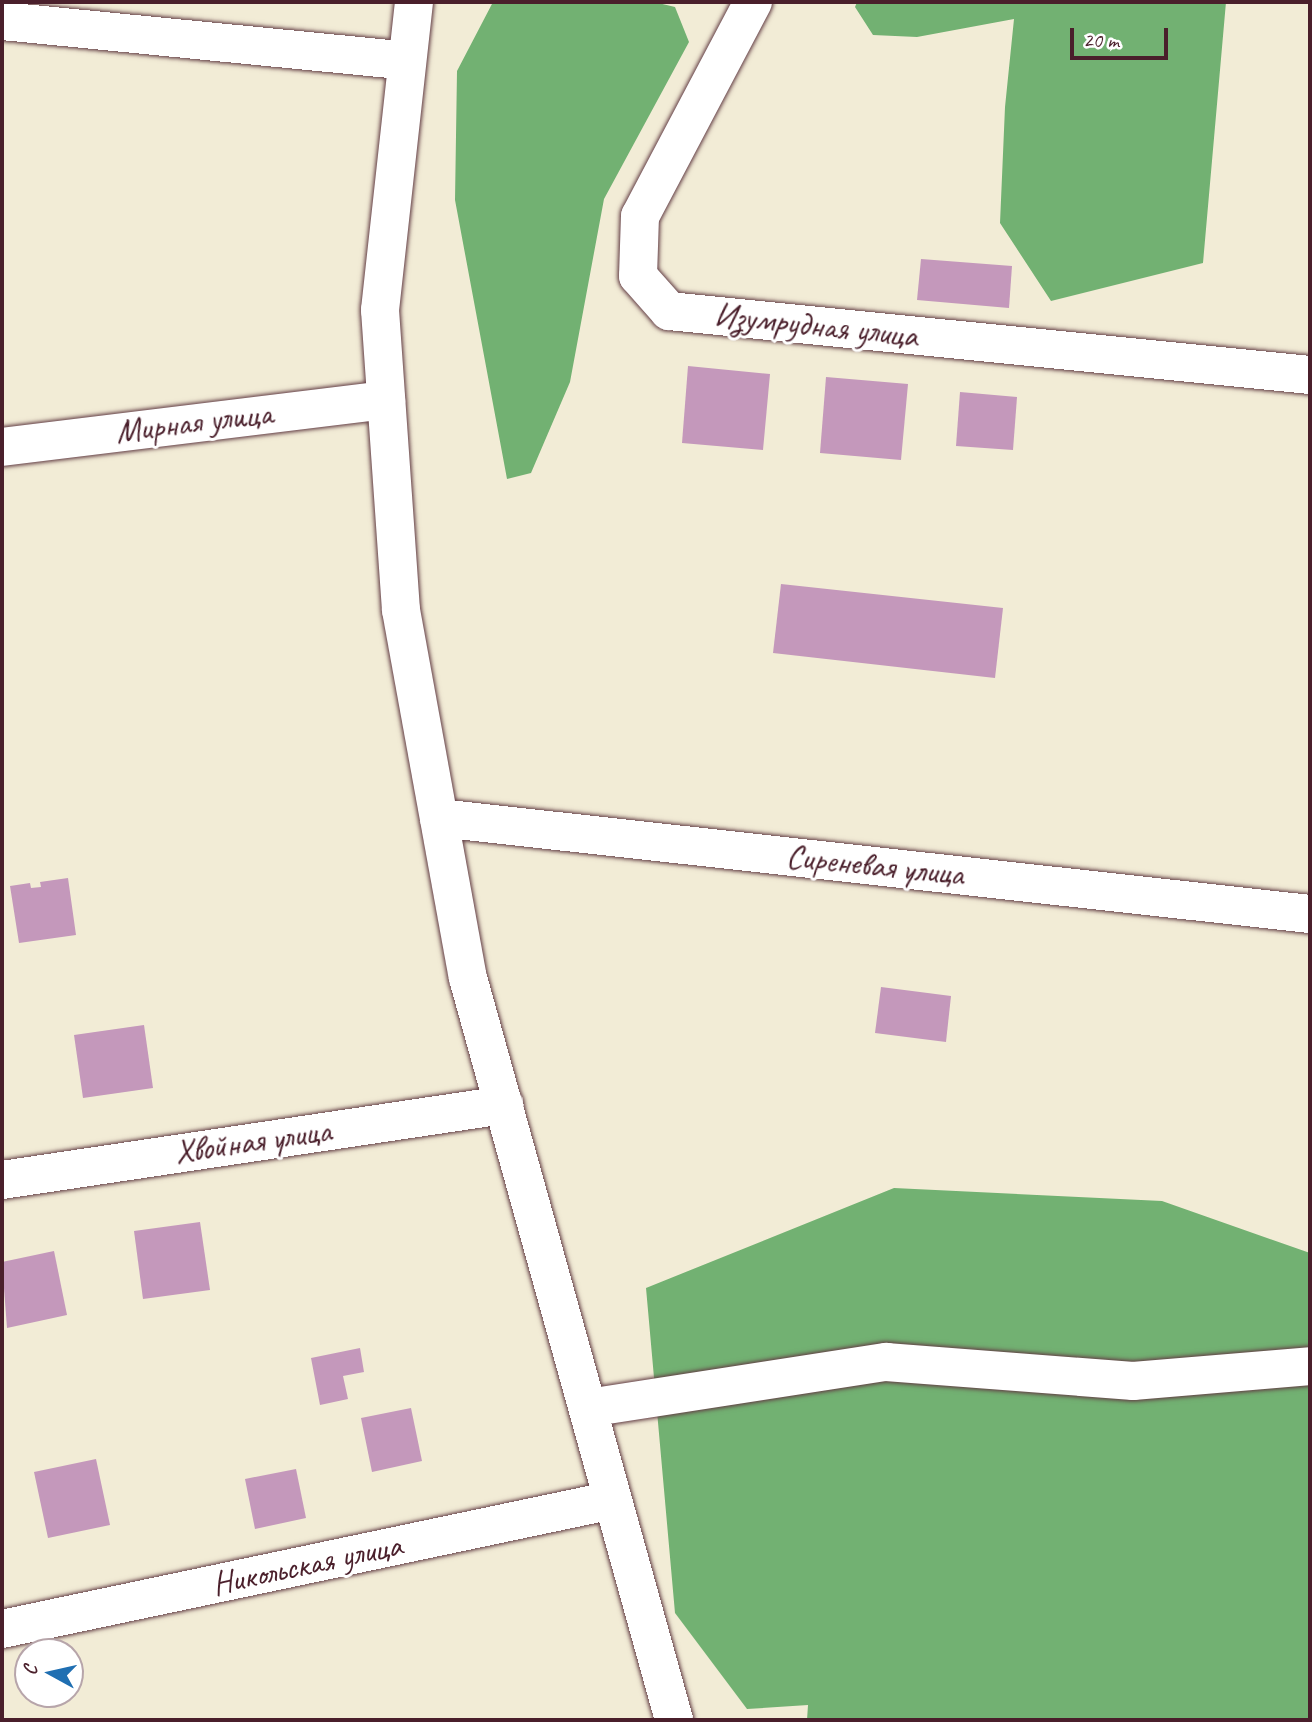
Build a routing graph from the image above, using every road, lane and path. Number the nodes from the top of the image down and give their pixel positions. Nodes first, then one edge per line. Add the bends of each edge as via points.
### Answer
1 (414, 2) edge
2 (753, 2) edge
3 (2, 21) edge
4 (407, 61) junction
5 (1310, 375) edge
6 (386, 400) junction
7 (2, 447) edge
8 (439, 818) junction
9 (1310, 914) edge
10 (504, 1105) junction
11 (2, 1180) edge
12 (1310, 1366) edge
13 (587, 1408) junction
14 (613, 1500) junction
15 (2, 1629) edge
16 (674, 1720) edge

1 - 4 street
2 - 5 street, Изумрудная улица via 640,216 638,276 669,311
3 - 4 street
4 - 6 street via 380,310
6 - 7 street, Мирная улица
6 - 8 street via 401,610
8 - 9 street, Сиреневая улица
8 - 10 street via 468,978
10 - 11 street, Хвойная улица
10 - 13 street
12 - 13 street via 1133,1381 886,1362
13 - 14 street
14 - 15 street, Никольская улица
14 - 16 street

